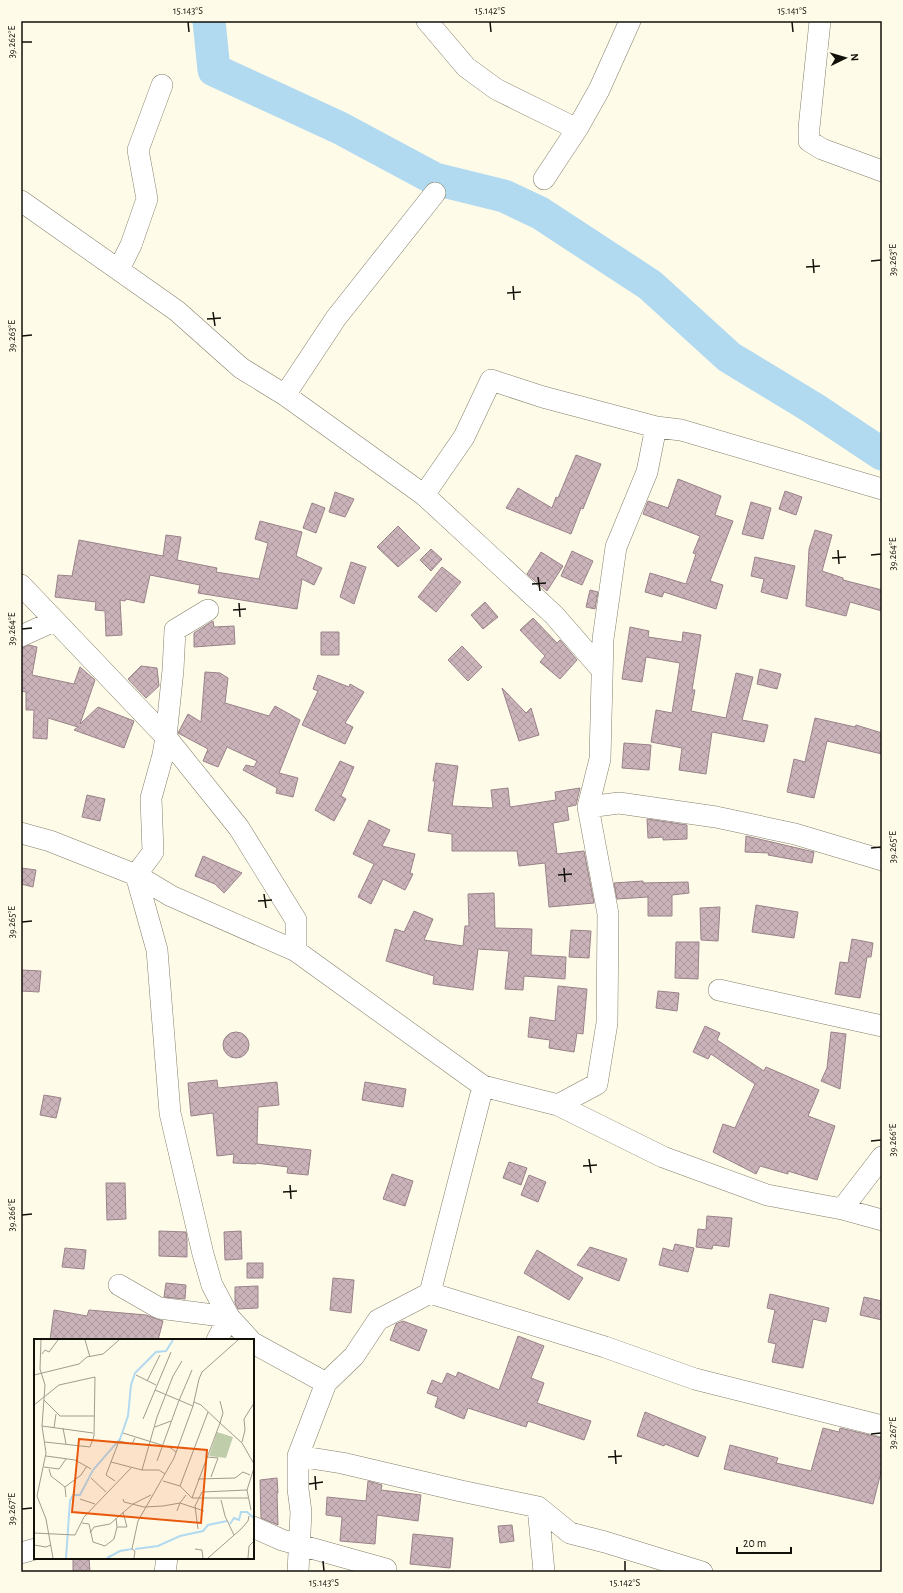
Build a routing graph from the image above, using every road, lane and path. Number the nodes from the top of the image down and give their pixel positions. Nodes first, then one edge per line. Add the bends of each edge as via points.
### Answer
1 (427, 21) edge
2 (630, 21) edge
3 (820, 21) edge
4 (162, 85) dead end
5 (577, 129) junction
6 (882, 171) edge
7 (544, 179) dead end
8 (435, 193) dead end
9 (21, 202) edge
10 (119, 269) junction
11 (285, 395) junction
12 (656, 427) junction
13 (882, 489) edge
14 (424, 496) junction
15 (21, 585) edge
16 (208, 610) dead end
17 (54, 621) junction
18 (21, 636) edge
19 (602, 670) junction
20 (166, 737) junction
21 (588, 807) junction
22 (21, 833) edge
23 (882, 860) edge
24 (136, 875) junction
25 (296, 951) junction
26 (719, 990) dead end
27 (882, 1026) edge
28 (483, 1086) junction
29 (558, 1105) junction
30 (882, 1157) edge
31 (842, 1209) junction
32 (882, 1220) edge
33 (119, 1285) dead end
34 (430, 1293) junction
35 (229, 1317) junction
36 (218, 1339) edge
37 (249, 1339) edge
38 (254, 1344) edge
39 (326, 1383) junction
40 (882, 1426) edge
41 (298, 1456) junction
42 (538, 1507) junction
43 (254, 1527) edge
44 (570, 1533) junction
45 (301, 1546) junction
46 (34, 1549) edge
47 (21, 1553) edge
48 (167, 1559) edge
49 (165, 1572) edge
50 (298, 1572) edge
51 (386, 1572) edge
52 (544, 1572) edge
53 (661, 1572) edge
54 (702, 1572) edge

1 - 5 street via 466,68 496,89
2 - 5 street via 599,90
3 - 6 street via 809,128 810,141 822,149
4 - 10 street via 138,150 147,199 131,245
5 - 7 street
8 - 11 street via 336,318
9 - 10 street
10 - 11 street via 176,311 241,368
11 - 14 street
12 - 13 street via 681,430
12 - 14 street via 543,397 491,380 464,437
12 - 19 street via 647,472 616,547 603,639
14 - 19 street via 554,615
15 - 17 street
16 - 20 street via 174,630
17 - 18 street
17 - 20 street
19 - 21 street via 600,759
20 - 24 street via 151,798 153,852
20 - 25 street via 239,828 296,920
21 - 23 street via 619,803 716,817 795,834
21 - 29 street via 608,914 606,1024 597,1084
22 - 24 street via 50,841
24 - 25 street via 171,896
24 - 35 street via 157,950 170,1113 212,1285
25 - 28 street
26 - 27 street
28 - 29 street
28 - 34 street
29 - 31 street via 663,1158 767,1195
30 - 31 street
31 - 32 street
33 - 35 street via 159,1308
34 - 39 street via 378,1320 354,1356
34 - 40 street via 605,1347 695,1379
35 - 36 street
35 - 37 street
38 - 39 street
39 - 41 street
41 - 42 street via 342,1463
41 - 45 street
42 - 44 street
42 - 52 street
43 - 45 street
44 - 53 street
44 - 54 street
45 - 50 street
45 - 51 street
46 - 47 street
48 - 49 street

